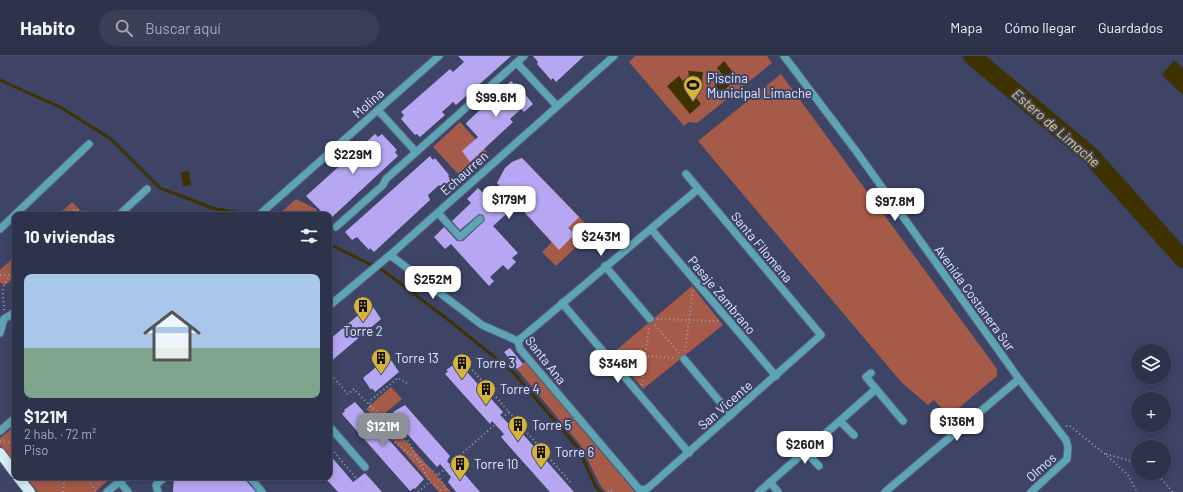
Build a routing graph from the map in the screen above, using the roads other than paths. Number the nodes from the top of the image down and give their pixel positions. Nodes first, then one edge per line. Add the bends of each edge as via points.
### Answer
1 (439, 56) edge
2 (524, 56) edge
3 (614, 56) edge
4 (784, 56) edge
5 (517, 62) junction
6 (557, 106) junction
7 (378, 110) junction
8 (89, 144) dead end
9 (416, 152) junction
10 (686, 174) dead end
11 (147, 189) dead end
12 (698, 189) junction
13 (18, 212) edge
14 (122, 212) edge
15 (262, 212) edge
16 (438, 213) junction
17 (12, 218) edge
18 (480, 219) dead end
19 (336, 227) dead end
20 (0, 229) edge
21 (651, 229) junction
22 (390, 255) junction
23 (605, 266) junction
24 (332, 303) edge
25 (562, 303) junction
26 (12, 313) edge
27 (2, 317) edge
28 (650, 319) road end
29 (0, 333) edge
30 (821, 335) joint
31 (518, 341) junction
32 (684, 358) road end
33 (871, 373) dead end
34 (776, 376) junction
35 (1019, 379) junction
36 (876, 390) junction
37 (731, 415) junction
38 (12, 421) edge
39 (840, 421) junction
40 (903, 421) dead end
41 (332, 429) edge
42 (0, 431) edge
43 (854, 435) dead end
44 (805, 451) junction
45 (0, 452) edge
46 (689, 453) junction
47 (1067, 459) joint
48 (819, 466) dead end
49 (365, 467) dead end
50 (12, 469) edge
51 (20, 480) edge
52 (121, 480) edge
53 (122, 480) edge
54 (162, 480) edge
55 (252, 480) edge
56 (770, 482) junction
57 (642, 491) edge
58 (30, 492) edge
59 (107, 492) edge
60 (128, 492) edge
61 (158, 492) edge
62 (262, 492) edge
63 (759, 492) edge
64 (778, 492) edge
65 (885, 492) edge
66 (1031, 492) edge

1 - 7 street, Molina
2 - 5 street
3 - 6 street, Echaurren
4 - 35 street, Avenida Costanera Sur via 856,151
5 - 6 street
5 - 9 street
6 - 16 street, Echaurren
7 - 9 street
7 - 15 street, Molina
8 - 13 street
9 - 19 street
10 - 12 street, Santa Filomena
11 - 14 street
12 - 21 street
12 - 30 street, Santa Filomena
16 - 18 street via 460,237
16 - 22 street, Echaurren
17 - 20 street
21 - 23 street
21 - 34 street, Pasaje Zambrano
22 - 24 street, Echaurren
22 - 31 street, Santa Ana via 482,325
23 - 25 street
23 - 28 street
25 - 31 street
25 - 46 street
26 - 27 street
27 - 29 street
30 - 34 street, San Vicente
31 - 57 street, Santa Ana via 520,350
32 - 37 street
33 - 36 street via 866,378
34 - 37 street, San Vicente
35 - 47 street, Avenida Costanera Sur via 1066,440
35 - 65 street
36 - 39 street
36 - 40 street
37 - 46 street, San Vicente
38 - 42 street
39 - 43 street
39 - 44 street
41 - 49 street
44 - 48 street
44 - 56 street
45 - 50 main road
46 - 57 street, San Vicente
47 - 66 street, Olmos
51 - 58 main road
52 - 59 street
53 - 60 street
54 - 61 street via 156,485
55 - 62 street
56 - 63 street
56 - 64 street

